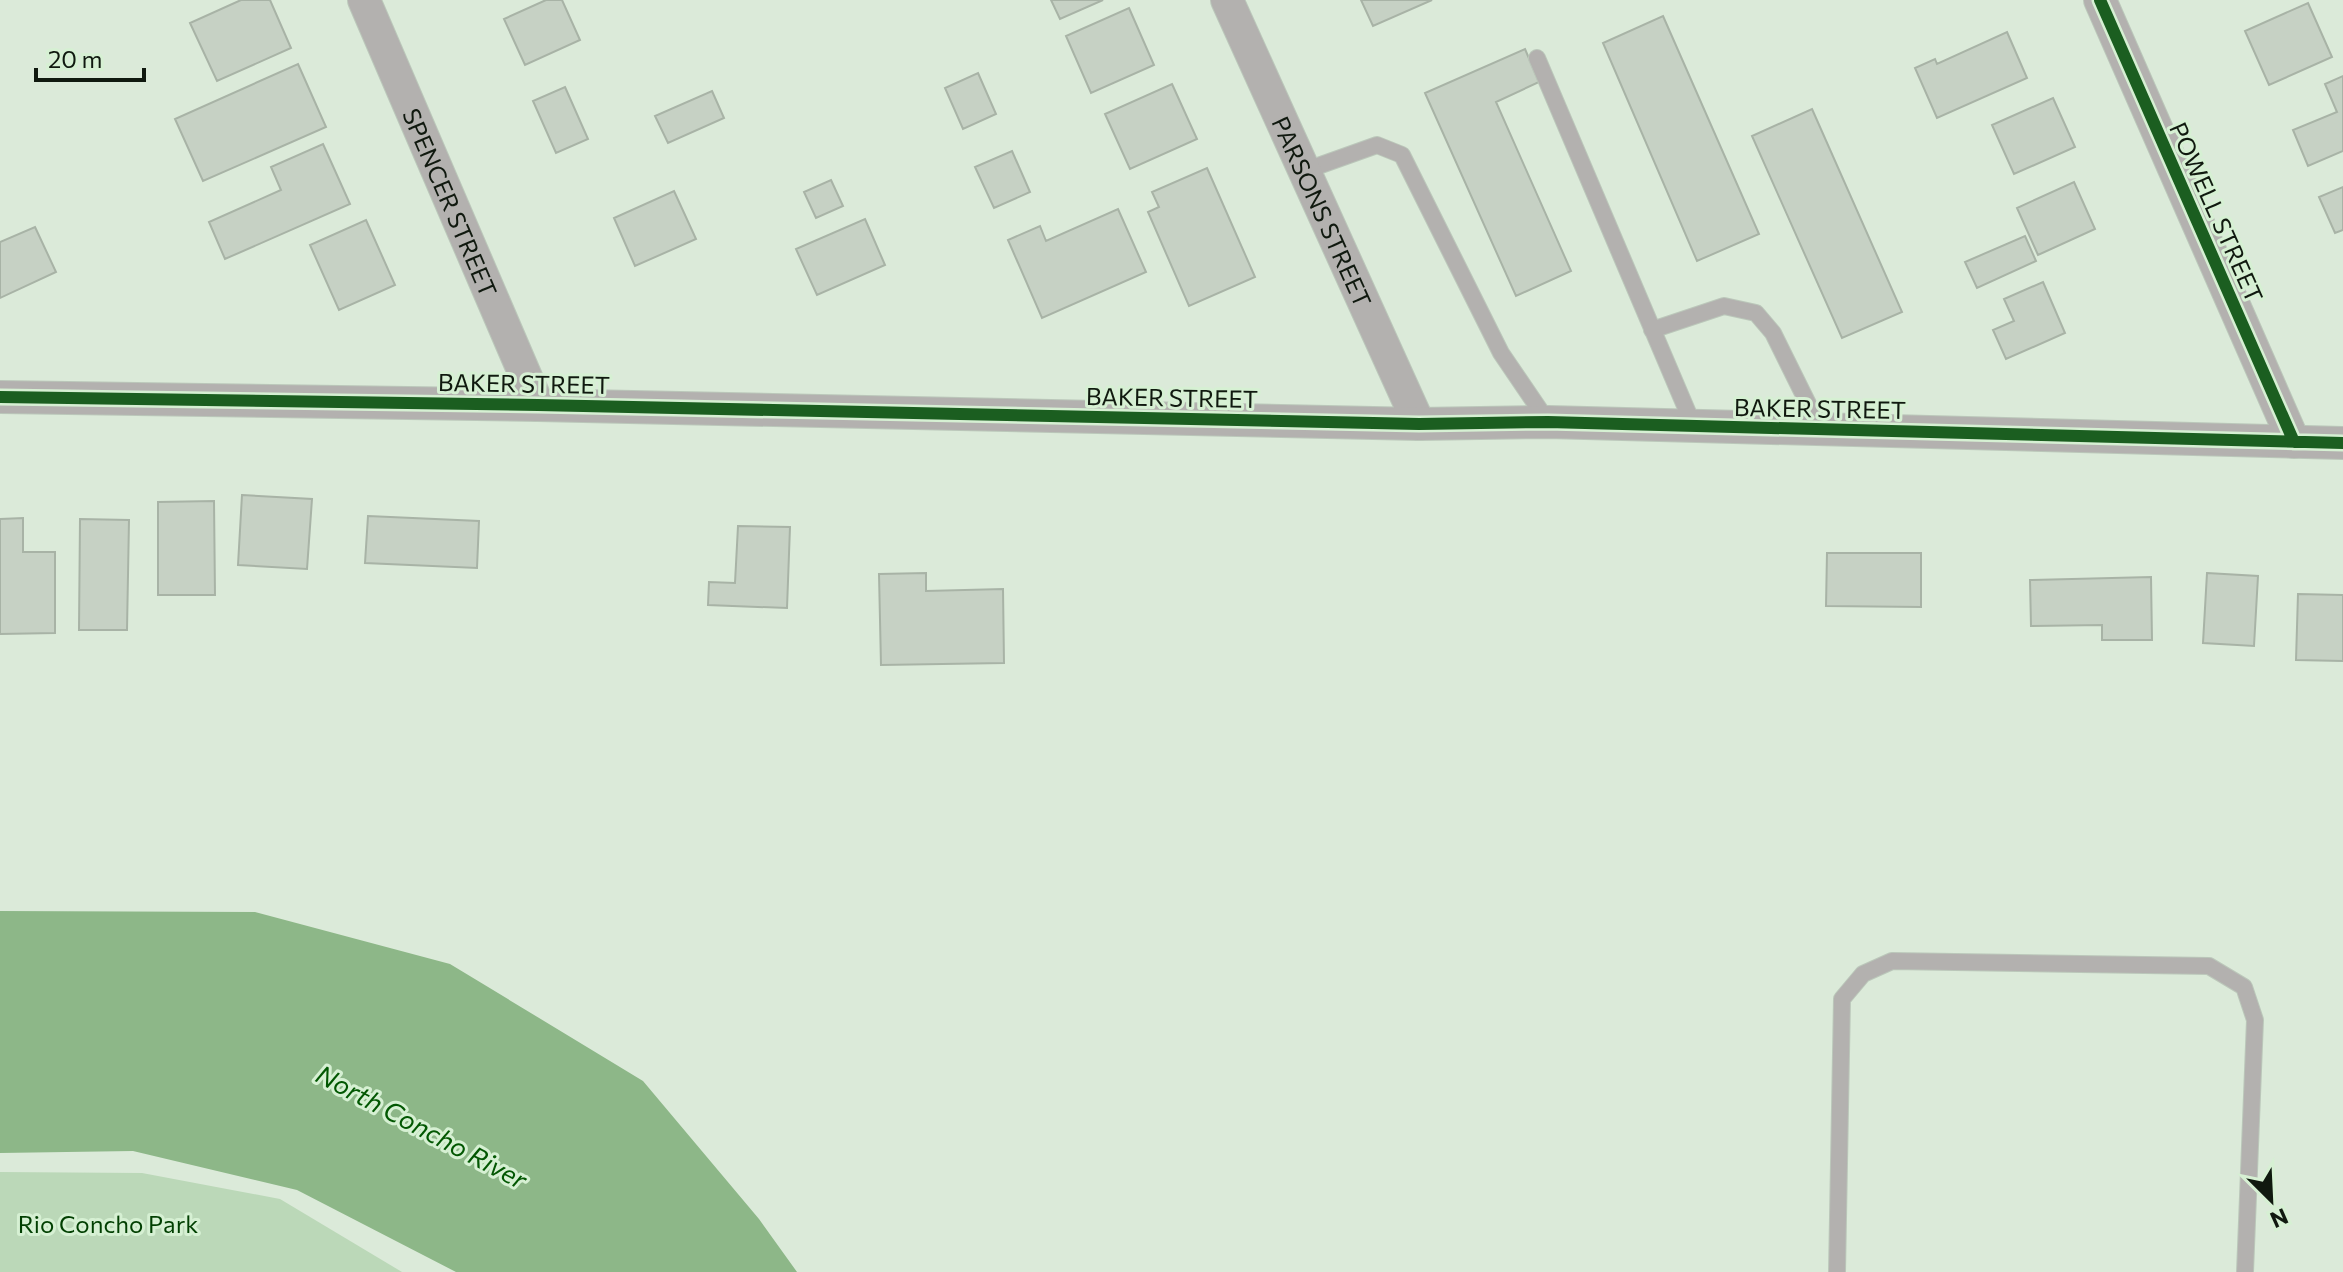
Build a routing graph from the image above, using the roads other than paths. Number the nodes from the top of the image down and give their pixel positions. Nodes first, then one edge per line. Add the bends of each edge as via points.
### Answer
1 (364, 0) edge
2 (1227, 0) edge
3 (2111, 3) edge
4 (1537, 58) dead end
5 (1304, 171) junction
6 (1652, 330) junction
7 (0, 397) edge
8 (538, 405) junction
9 (1548, 422) junction
10 (1419, 424) junction
11 (1694, 427) junction
12 (1821, 430) junction
13 (2294, 442) junction
14 (2343, 443) edge
15 (1837, 1272) edge
16 (2245, 1272) edge

1 - 8 street, SPENCER STREET
2 - 5 street, PARSONS STREET
3 - 13 street, POWELL STREET
4 - 6 lane
5 - 9 lane via 1377,145 1402,155 1501,353
5 - 10 street, PARSONS STREET
6 - 11 lane
6 - 12 lane via 1724,306 1756,313 1773,333
7 - 8 street, BAKER STREET
8 - 10 street, BAKER STREET
9 - 10 street, BAKER STREET
9 - 11 street, BAKER STREET
11 - 12 street, BAKER STREET
12 - 13 street, BAKER STREET
13 - 14 street, BAKER STREET
15 - 16 lane via 1842,999 1863,974 1892,961 2209,966 2244,987 2255,1020

